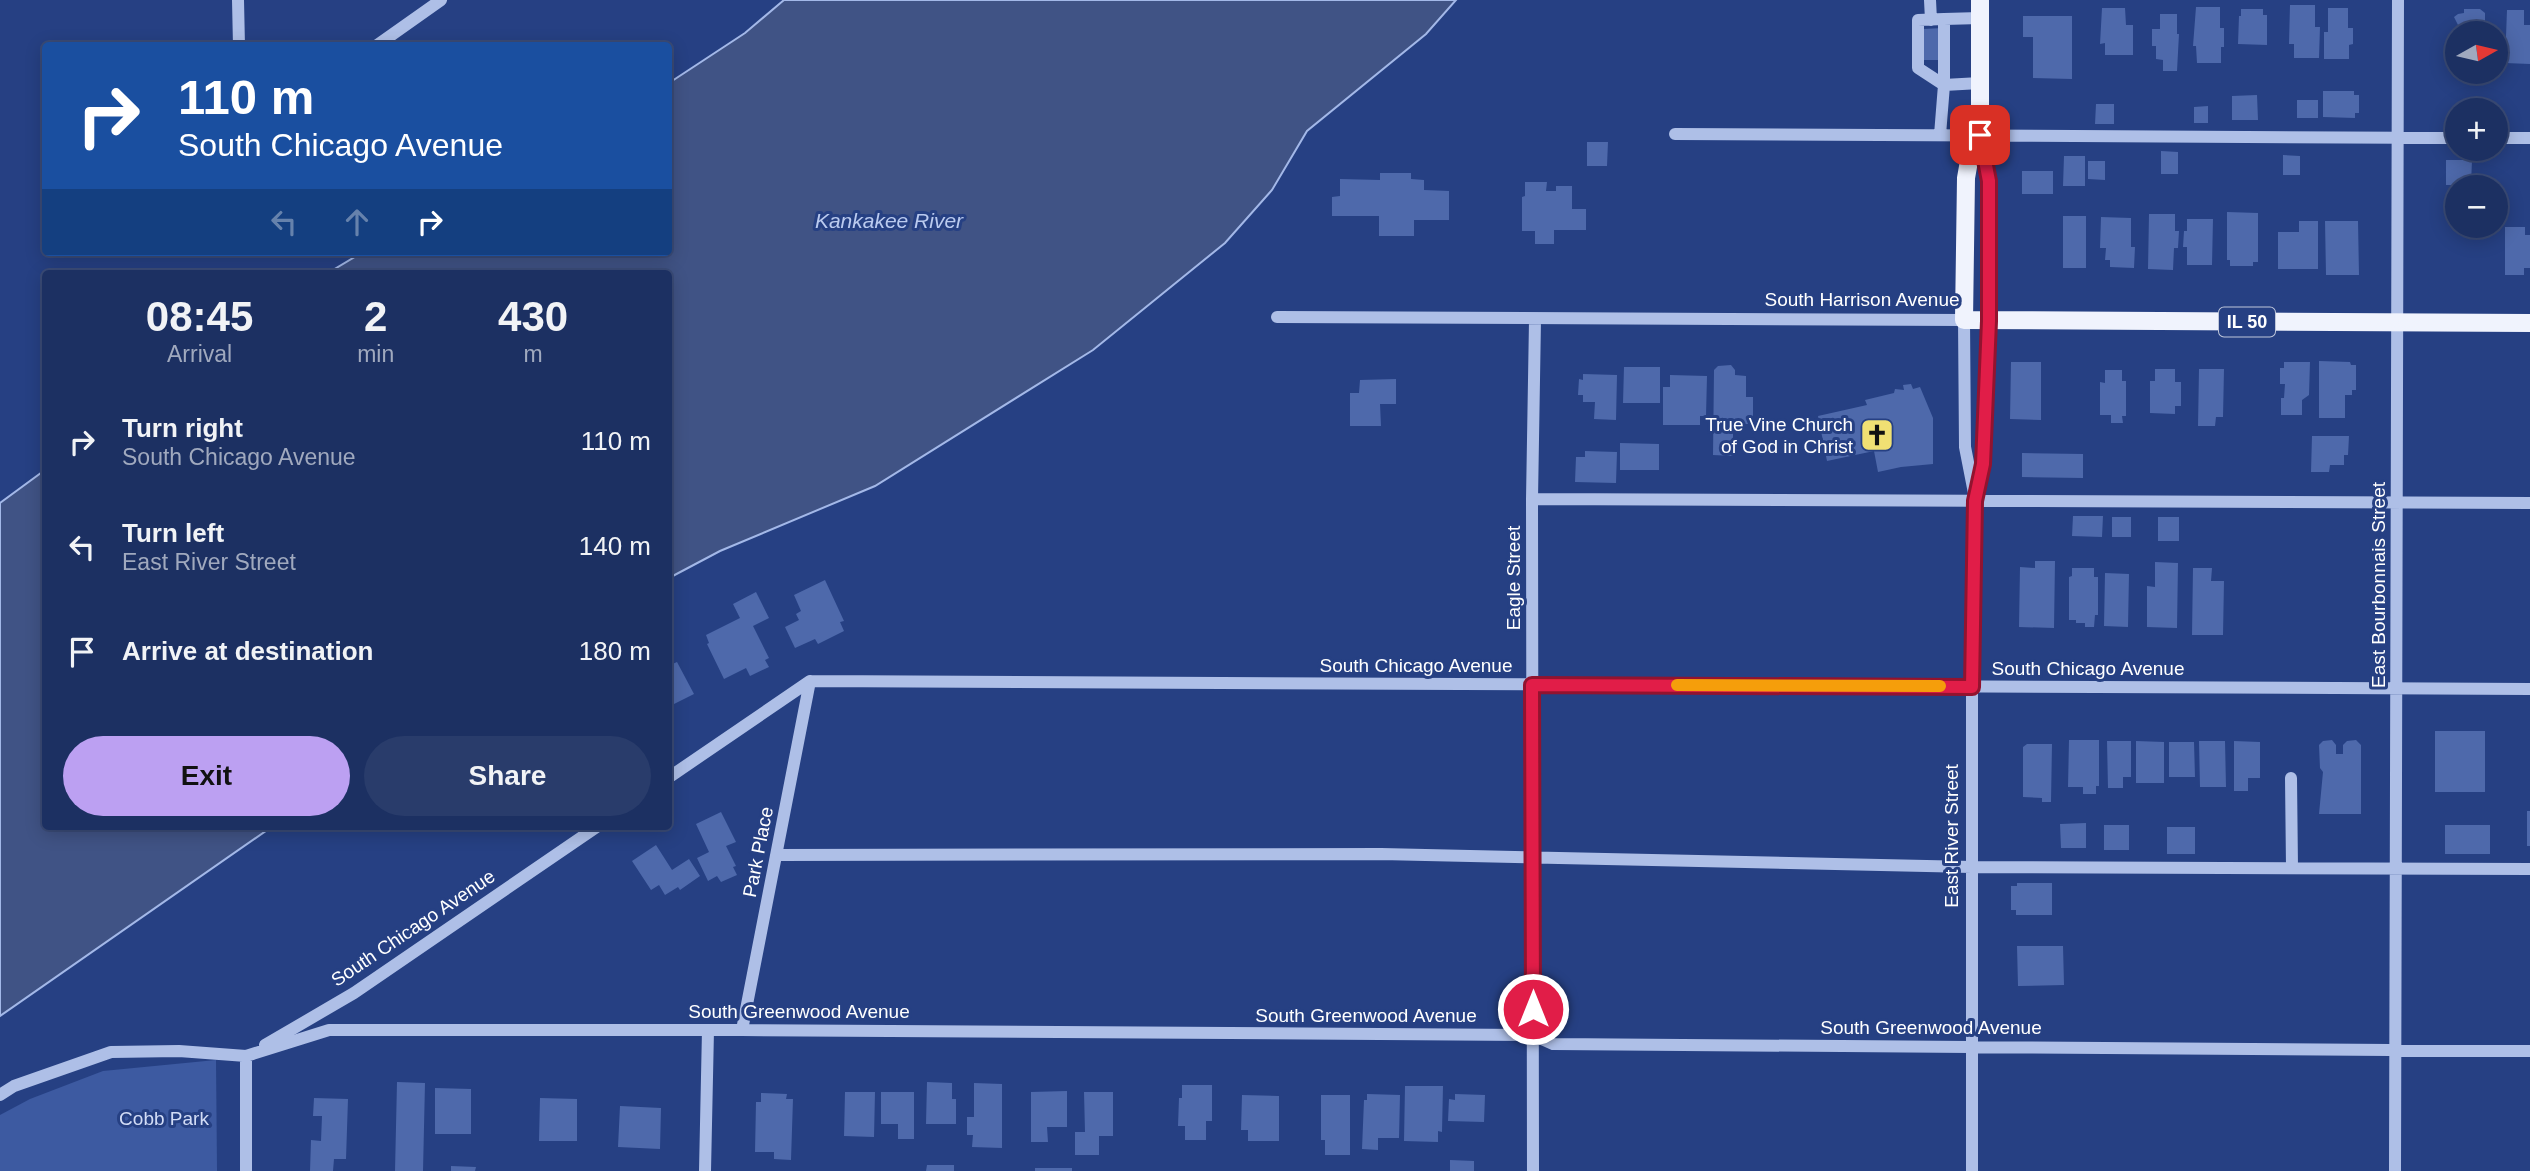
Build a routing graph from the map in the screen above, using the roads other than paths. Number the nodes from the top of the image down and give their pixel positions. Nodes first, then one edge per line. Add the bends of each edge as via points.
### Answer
1 (238, 0) edge
2 (441, 0) edge
3 (1930, 0) edge
4 (1980, 0) edge
5 (2398, 0) edge
6 (1938, 19) junction
7 (1980, 19) junction
8 (239, 42) edge
9 (382, 42) edge
10 (1980, 82) junction
11 (1944, 85) junction
12 (1675, 134) dead end
13 (1940, 135) junction
14 (1980, 135) junction
15 (2398, 137) junction
16 (2445, 138) edge
17 (2508, 138) edge
18 (2530, 138) edge
19 (1277, 317) dead end
20 (1535, 320) junction
21 (1964, 320) junction
22 (1989, 321) junction
23 (2398, 323) junction
24 (2530, 323) edge
25 (1532, 499) junction
26 (1975, 501) junction
27 (2397, 502) junction
28 (2530, 503) edge
29 (810, 681) junction
30 (1532, 685) junction
31 (1972, 687) junction
32 (2397, 688) junction
33 (2530, 689) edge
34 (672, 775) edge
35 (2291, 778) dead end
36 (592, 830) edge
37 (777, 855) junction
38 (1533, 858) junction
39 (1972, 867) junction
40 (2292, 868) junction
41 (2396, 869) junction
42 (2530, 869) edge
43 (708, 1030) junction
44 (743, 1030) junction
45 (1534, 1035) junction
46 (1973, 1047) junction
47 (2396, 1051) junction
48 (2530, 1052) edge
49 (246, 1056) junction
50 (0, 1095) edge
51 (246, 1171) edge
52 (705, 1171) edge
53 (1533, 1171) edge
54 (1972, 1171) edge
55 (2395, 1171) edge

1 - 8 street
2 - 9 street
3 - 6 street
4 - 7 main road, East River Street
5 - 15 street, East Bourbonnais Street
6 - 7 street
6 - 11 street
6 - 11 street via 1918,20 1918,68
7 - 10 main road, East River Street
10 - 11 street
10 - 14 main road, East River Street
11 - 13 street
12 - 13 street
13 - 14 street
14 - 15 street
14 - 21 main road, East River Street via 1966,178
14 - 22 street, East River Street via 1989,181
15 - 16 street
15 - 23 street, East Bourbonnais Street
17 - 18 street
19 - 20 street, South Harrison Avenue
20 - 21 street, South Harrison Avenue
20 - 25 street, Eagle Street
21 - 22 main road, South Harrison Avenue / IL 50
21 - 26 street, East River Street via 1965,447
22 - 23 main road, South Harrison Avenue / IL 50
22 - 26 street, East River Street via 1983,464
23 - 24 main road, South Harrison Avenue / IL 50
23 - 27 street, East Bourbonnais Street
25 - 26 street
25 - 30 street, Eagle Street
26 - 27 street
26 - 31 street, East River Street
27 - 28 street
27 - 32 street, East Bourbonnais Street
29 - 30 street, South Chicago Avenue
29 - 34 street
29 - 37 street, Park Place
30 - 31 street, South Chicago Avenue
30 - 38 street, Eagle Street
31 - 32 street, South Chicago Avenue
31 - 39 street, East River Street
32 - 33 street, South Chicago Avenue
32 - 41 street, East Bourbonnais Street
35 - 40 street
36 - 49 street, South Chicago Avenue via 354,993
37 - 38 street
37 - 44 street, Park Place
38 - 39 street
38 - 45 street, Eagle Street
39 - 40 street
39 - 46 street, East River Street
40 - 41 street
41 - 42 street
41 - 47 street, East Bourbonnais Street
43 - 44 street, South Greenwood Avenue
43 - 49 street, South Greenwood Avenue via 329,1030
43 - 52 street
44 - 45 street, South Greenwood Avenue
45 - 46 street, South Greenwood Avenue via 1553,1044
45 - 53 street, Eagle Street
46 - 47 street, South Greenwood Avenue
46 - 54 street, East River Street
47 - 48 street, South Greenwood Avenue
47 - 55 street, East Bourbonnais Street
49 - 50 street via 111,1052 13,1086
49 - 51 street

